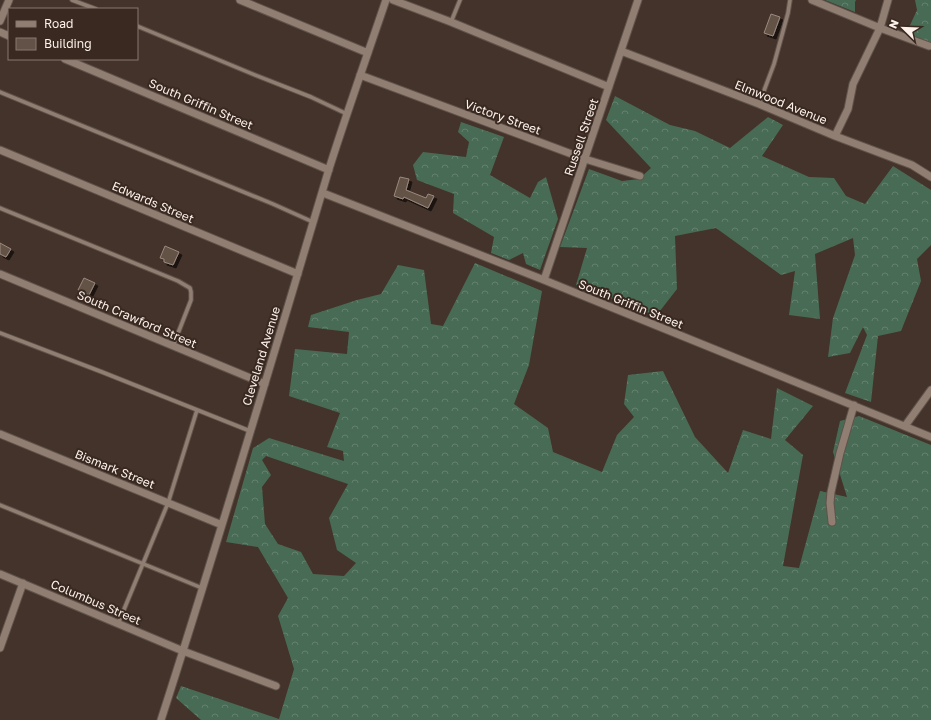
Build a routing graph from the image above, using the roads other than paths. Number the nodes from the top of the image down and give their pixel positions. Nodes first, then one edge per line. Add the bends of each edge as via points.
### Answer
1 (8, 0) edge
2 (72, 0) edge
3 (240, 0) edge
4 (386, 0) edge
5 (393, 0) edge
6 (460, 0) edge
7 (638, 0) edge
8 (790, 0) edge
9 (812, 0) edge
10 (888, 0) edge
11 (93, 8) edge
12 (0, 21) edge
13 (451, 22) junction
14 (138, 26) edge
15 (880, 28) junction
16 (929, 46) dead end
17 (621, 51) junction
18 (368, 54) junction
19 (67, 60) edge
20 (360, 75) junction
21 (609, 87) junction
22 (0, 92) edge
23 (759, 104) junction
24 (347, 114) junction
25 (835, 136) junction
26 (0, 150) edge
27 (585, 159) junction
28 (329, 170) junction
29 (640, 176) dead end
30 (931, 177) edge
31 (323, 193) junction
32 (0, 208) edge
33 (314, 223) junction
34 (0, 274) edge
35 (298, 274) junction
36 (544, 280) junction
37 (0, 333) edge
38 (173, 346) junction
39 (265, 384) junction
40 (931, 390) edge
41 (854, 405) junction
42 (198, 410) junction
43 (905, 426) junction
44 (250, 431) junction
45 (0, 434) edge
46 (931, 437) edge
47 (168, 503) junction
48 (0, 505) edge
49 (832, 522) dead end
50 (222, 525) junction
51 (143, 563) junction
52 (0, 574) edge
53 (23, 583) junction
54 (202, 588) junction
55 (118, 624) junction
56 (1, 643) edge
57 (183, 651) junction
58 (276, 686) dead end
59 (161, 720) edge

1 - 12 street
2 - 11 lane
3 - 18 street
4 - 18 street, Cleveland Avenue
5 - 13 street
6 - 13 lane
7 - 17 street, Russell Street
8 - 23 lane via 774,64
9 - 15 street
10 - 15 street
13 - 21 street
14 - 24 lane
15 - 16 street
15 - 25 street via 853,84 848,109
17 - 21 street, Russell Street
17 - 23 street, Elmwood Avenue
18 - 20 street, Cleveland Avenue
19 - 28 street, South Griffin Street
20 - 24 street, Cleveland Avenue
20 - 27 street, Victory Street
21 - 27 street, Russell Street
22 - 33 lane
23 - 25 street, Elmwood Avenue
24 - 28 street, Cleveland Avenue
25 - 30 street, Elmwood Avenue via 912,165
26 - 35 street, Edwards Street
27 - 29 street, Victory Street
27 - 36 street, Russell Street
28 - 31 street, Cleveland Avenue
31 - 33 street, Cleveland Avenue
31 - 36 street, South Griffin Street
32 - 38 lane via 190,288 191,300
33 - 35 street, Cleveland Avenue
34 - 38 street, South Crawford Street
35 - 39 street, Cleveland Avenue
36 - 41 street, South Griffin Street
37 - 42 lane
38 - 39 street, South Crawford Street
39 - 44 street, Cleveland Avenue
40 - 43 street
41 - 43 street, South Griffin Street
41 - 49 street via 831,492
42 - 44 lane
42 - 47 lane
43 - 46 street, South Griffin Street
44 - 50 street, Cleveland Avenue
45 - 47 street, Bismark Street
47 - 50 street, Bismark Street
47 - 51 lane
48 - 51 lane
50 - 54 street, Cleveland Avenue
51 - 54 lane
51 - 55 lane
52 - 53 street, Columbus Street
53 - 55 street, Columbus Street
53 - 56 street
54 - 57 street, Cleveland Avenue
55 - 57 street, Columbus Street
57 - 58 street, Columbus Street
57 - 59 street, Cleveland Avenue

